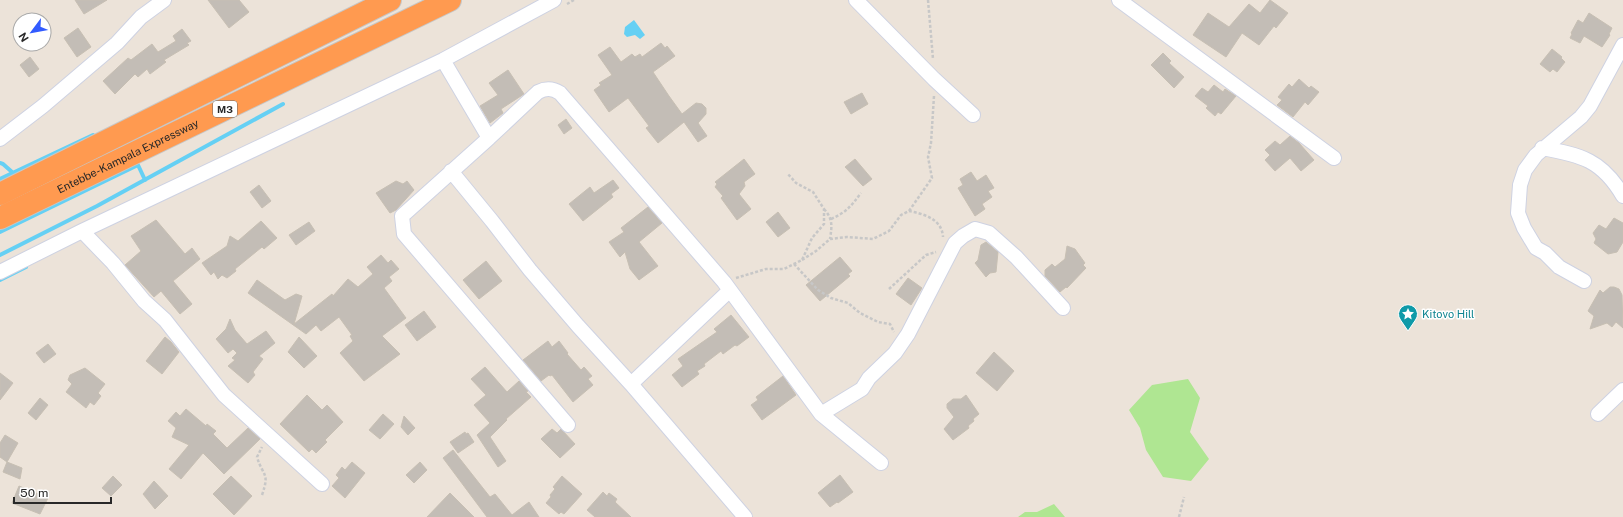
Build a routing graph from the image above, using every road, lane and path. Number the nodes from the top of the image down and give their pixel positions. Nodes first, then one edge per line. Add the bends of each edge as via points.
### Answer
1 (164, 0) edge
2 (390, 0) edge
3 (450, 0) edge
4 (554, 0) edge
5 (856, 0) edge
6 (928, 0) edge
7 (1119, 0) edge
8 (1623, 45) edge
9 (443, 60) junction
10 (934, 79) junction
11 (973, 115) dead end
12 (489, 138) junction
13 (0, 139) edge
14 (1542, 148) junction
15 (1334, 158) dead end
16 (451, 171) junction
17 (787, 173) dead end
18 (861, 193) dead end
19 (0, 194) edge
20 (1623, 196) edge
21 (824, 209) junction
22 (909, 211) junction
23 (0, 218) edge
24 (831, 219) junction
25 (82, 231) junction
26 (830, 239) junction
27 (802, 260) junction
28 (794, 264) junction
29 (944, 264) junction
30 (0, 272) edge
31 (1584, 280) dead end
32 (727, 286) junction
33 (889, 289) dead end
34 (1064, 308) dead end
35 (900, 344) junction
36 (631, 384) junction
37 (1623, 390) edge
38 (821, 414) junction
39 (1598, 414) dead end
40 (568, 425) dead end
41 (273, 438) junction
42 (881, 463) dead end
43 (322, 484) dead end
44 (262, 495) dead end
45 (1184, 498) dead end
46 (745, 517) edge
47 (1179, 517) edge

1 - 13 street via 141,17 117,43 43,106
2 - 19 highway, Entebbe-Kampala Expressway / M3
3 - 23 highway, Entebbe-Kampala Expressway / M3
4 - 9 street
5 - 10 street
6 - 10 path
7 - 15 street
8 - 14 street via 1585,113
9 - 12 street
9 - 25 street
10 - 11 street
10 - 22 path via 934,108 928,157 932,178
12 - 16 street
12 - 32 street via 538,92 544,89 560,93
14 - 20 street via 1590,160 1610,178
14 - 31 street via 1525,170 1520,185 1518,213 1536,248 1559,267
16 - 36 street via 535,276
16 - 40 street via 402,216 404,234
17 - 21 path via 796,183 813,192
18 - 24 path via 843,214
21 - 24 path
21 - 27 path via 824,224 812,238
22 - 26 path via 901,215 889,231 873,239
22 - 29 path via 927,215 936,222 943,233
24 - 26 path
25 - 30 street
25 - 41 street via 144,301 166,320 224,395
26 - 27 path
27 - 28 path
28 - 32 path via 784,269 745,274
28 - 35 path via 818,290 831,298 848,303 860,313 878,322 890,324
29 - 33 path via 938,252 926,254
29 - 34 street via 955,243 963,236 975,229 989,234 1016,257
29 - 35 street via 908,334
32 - 36 street
32 - 38 street
35 - 38 street via 896,353 869,378 862,389
36 - 46 street
37 - 39 street
38 - 42 street
41 - 43 street
41 - 44 path via 261,449 257,457 265,473 266,482
45 - 47 path

